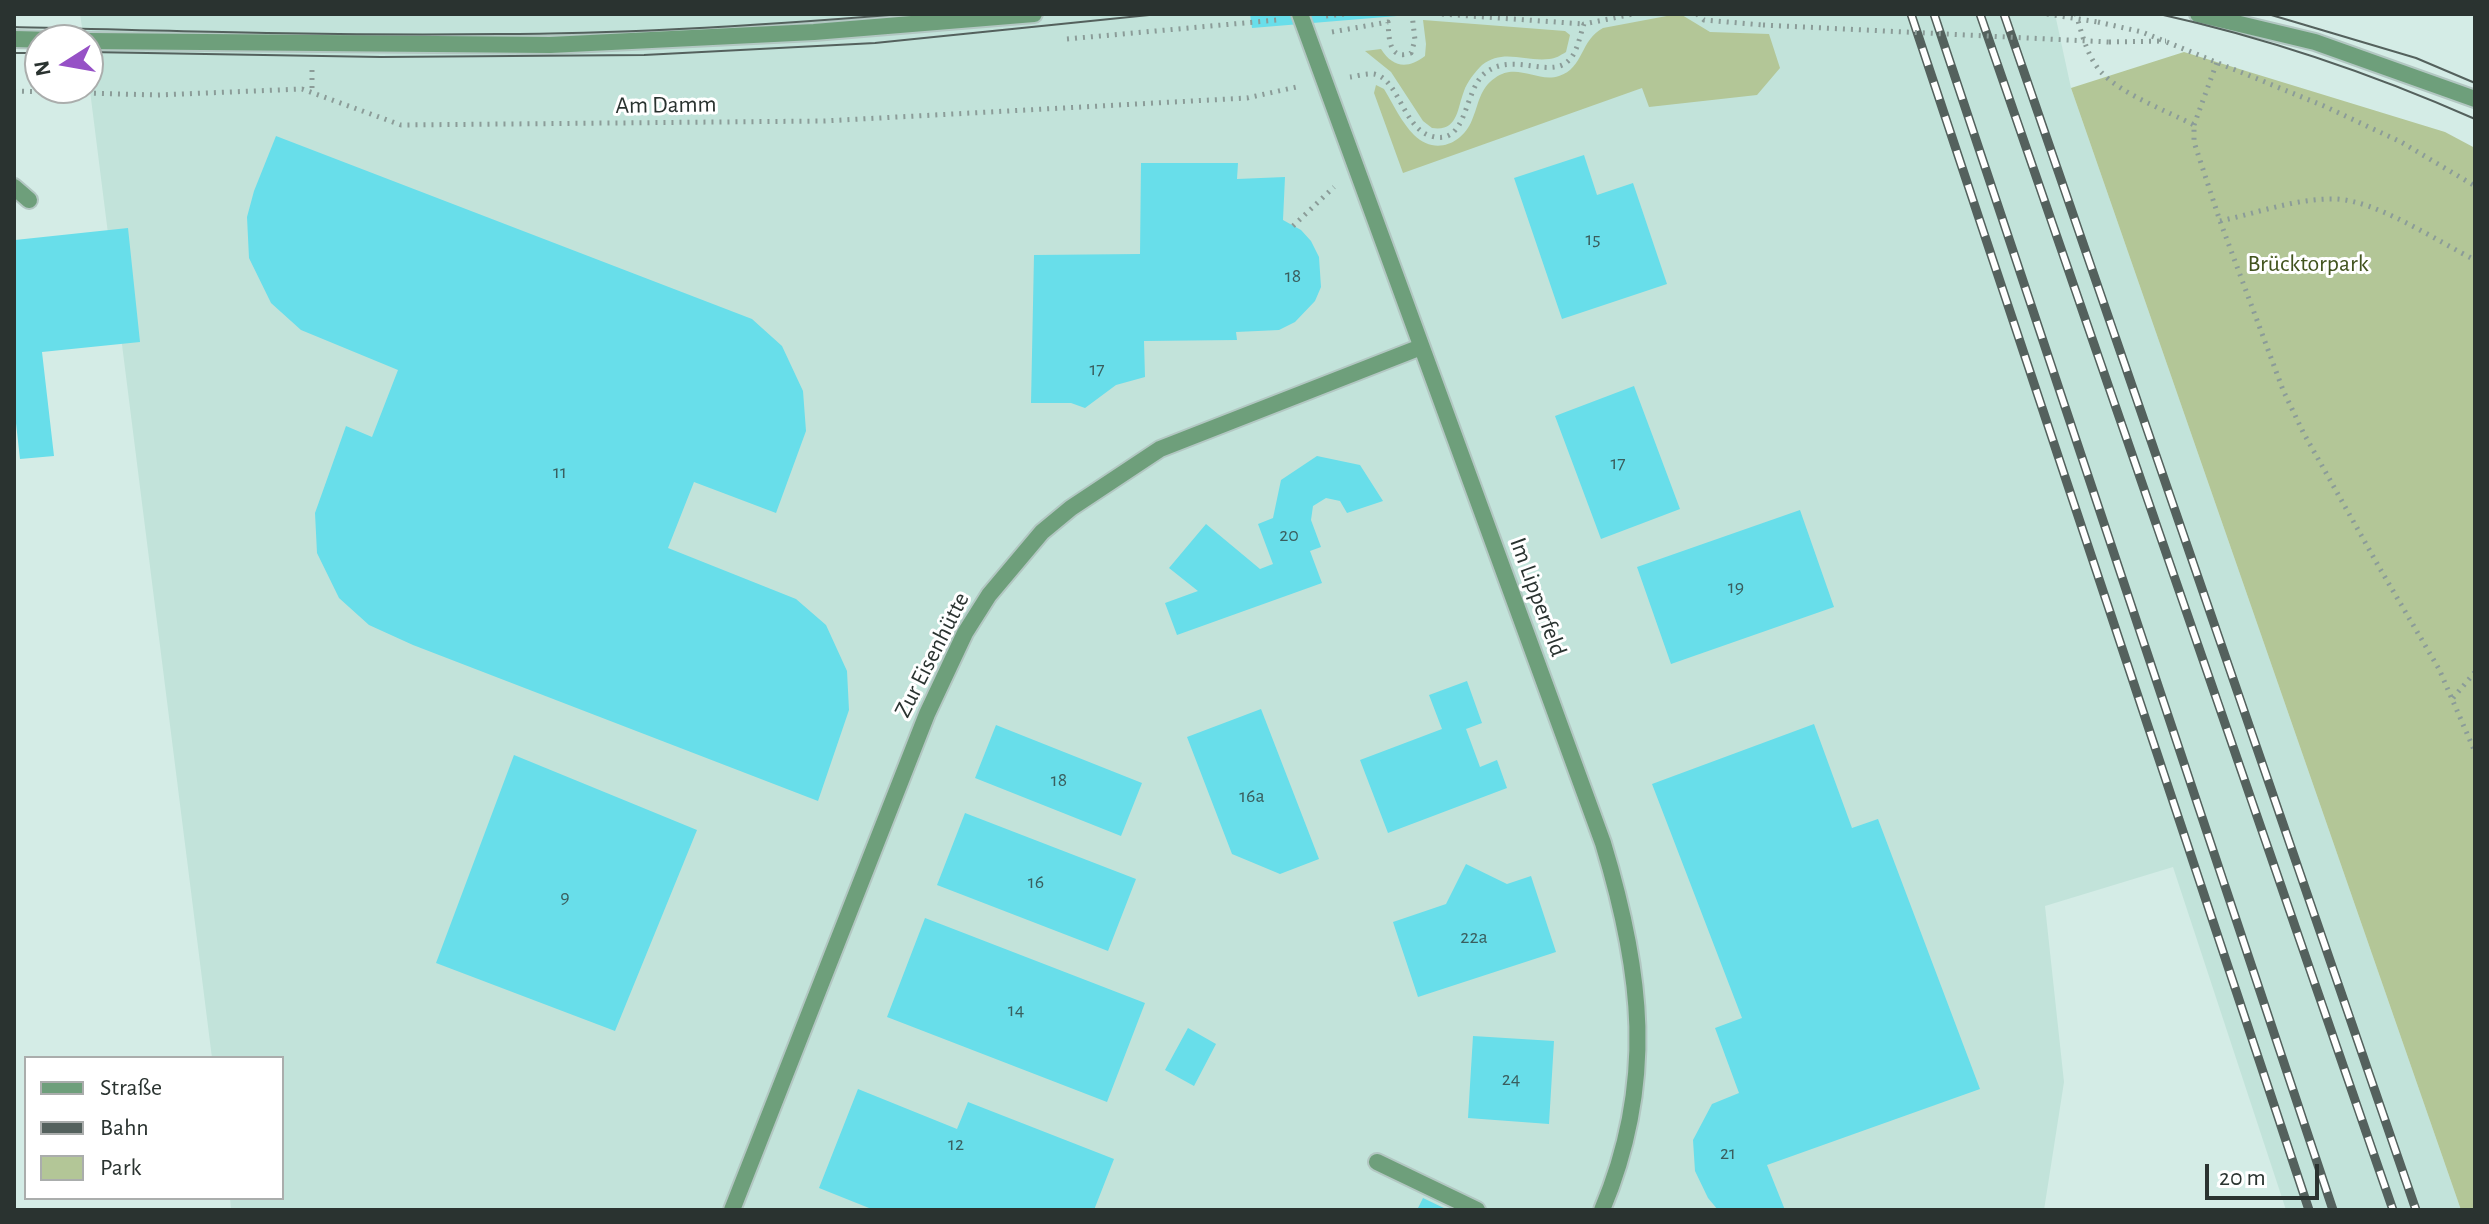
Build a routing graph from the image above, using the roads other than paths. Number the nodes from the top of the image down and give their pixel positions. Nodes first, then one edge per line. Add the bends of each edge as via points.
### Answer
1 (1034, 14) edge
2 (2198, 14) edge
3 (1306, 15) edge
4 (104, 41) edge
5 (2475, 99) edge
6 (14, 187) edge
7 (29, 200) dead end
8 (1421, 347) junction
9 (1377, 1162) dead end
10 (732, 1210) edge
11 (1477, 1210) edge
12 (1602, 1210) edge

1 - 4 street via 550,45
2 - 5 street via 2315,42
3 - 8 street, Im Lipperfeld via 1323,82
6 - 7 street
8 - 10 street, Zur Eisenhütte via 1160,449 1042,532 989,595 927,714
8 - 12 street, Im Lipperfeld via 1603,843 1629,942 1637,998 1636,1069 1625,1139
9 - 11 street

